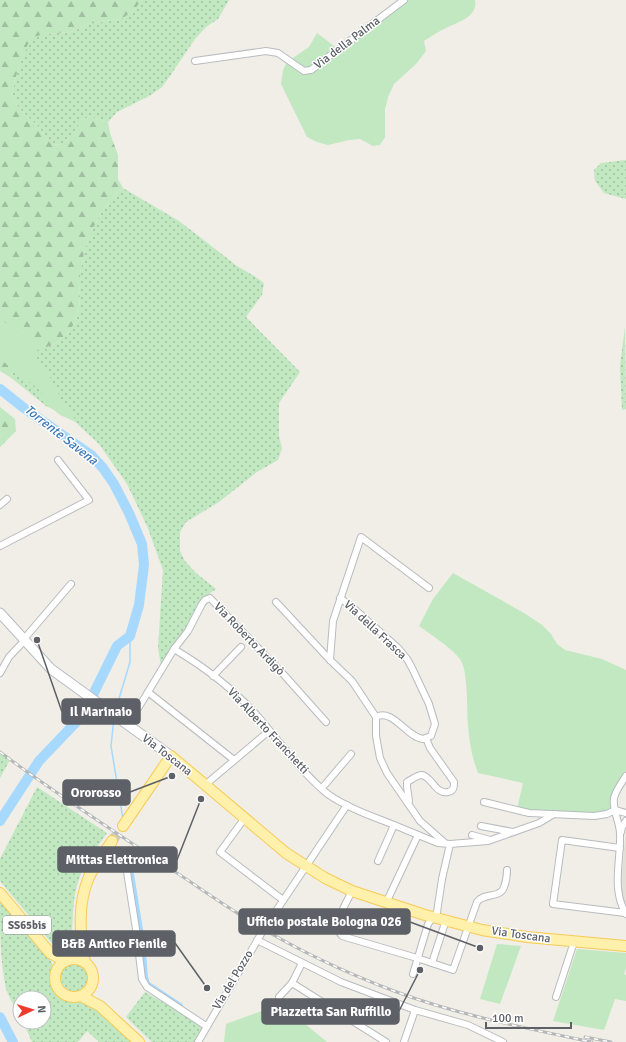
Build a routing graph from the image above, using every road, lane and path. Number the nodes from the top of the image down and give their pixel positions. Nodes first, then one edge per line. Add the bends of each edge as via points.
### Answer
1 (404, 0) edge
2 (195, 61) dead end
3 (58, 460) dead end
4 (7, 499) dead end
5 (0, 505) edge
6 (0, 546) edge
7 (71, 584) dead end
8 (429, 588) dead end
9 (340, 598) junction
10 (276, 602) dead end
11 (0, 613) edge
12 (24, 639) junction
13 (241, 647) dead end
14 (174, 649) junction
15 (330, 660) junction
16 (0, 673) edge
17 (213, 676) junction
18 (148, 692) junction
19 (376, 717) junction
20 (124, 722) junction
21 (326, 722) dead end
22 (269, 730) junction
23 (426, 738) junction
24 (351, 754) dead end
25 (171, 756) junction
26 (234, 760) junction
27 (626, 776) edge
28 (205, 785) junction
29 (322, 788) junction
30 (407, 802) junction
31 (484, 802) dead end
32 (347, 805) junction
33 (616, 810) junction
34 (626, 813) edge
35 (554, 814) junction
36 (244, 819) junction
37 (626, 821) edge
38 (394, 825) junction
39 (123, 826) tunnel mouth
40 (481, 826) dead end
41 (514, 832) junction
42 (620, 833) junction
43 (418, 835) junction
44 (472, 835) dead end
45 (492, 840) junction
46 (112, 841) tunnel mouth
47 (448, 844) junction
48 (620, 848) junction
49 (378, 861) dead end
50 (306, 867) junction
51 (507, 870) dead end
52 (127, 872) dead end
53 (352, 891) junction
54 (2, 895) edge
55 (283, 900) junction
56 (386, 903) junction
57 (626, 913) edge
58 (433, 917) junction
59 (446, 920) junction
60 (266, 926) dead end
61 (467, 926) junction
62 (82, 942) junction
63 (574, 942) junction
64 (626, 946) edge
65 (50, 953) junction
66 (417, 958) junction
67 (70, 960) junction
68 (85, 962) junction
69 (430, 962) junction
70 (302, 963) junction
71 (57, 971) junction
72 (413, 974) dead end
73 (292, 982) junction
74 (92, 986) junction
75 (81, 996) junction
76 (279, 997) dead end
77 (556, 997) dead end
78 (100, 1006) junction
79 (415, 1010) junction
80 (206, 1026) junction
81 (139, 1042) edge
82 (198, 1042) edge
83 (386, 1042) edge
84 (404, 1042) edge
85 (503, 1042) edge

1 - 2 street, Via della Palma via 310,70 304,71 278,54 266,51
3 - 6 street via 89,500
4 - 5 street
7 - 12 street
8 - 9 street via 361,538
9 - 15 street via 333,621
9 - 23 street, Via della Frasca via 398,648 412,668 429,704 435,724 431,736
10 - 15 street
11 - 12 main road, Via Toscana
12 - 16 street
12 - 20 main road, Via Toscana via 61,677
13 - 17 street
14 - 17 street, Via Alberto Franchetti
14 - 18 street, Via Roberto Ardigò
14 - 21 street, Via Roberto Ardigò via 188,631 202,604 210,598
15 - 19 street via 352,681
17 - 22 street, Via Alberto Franchetti via 248,706
18 - 20 street, Via Roberto Ardigò
18 - 26 street
19 - 23 street via 388,716 411,735 419,739
19 - 30 street via 380,758
20 - 25 main road, Via Toscana
22 - 26 street
22 - 29 street, Via Alberto Franchetti
23 - 30 street via 454,782 454,788 446,793 419,775 407,782
24 - 29 street
25 - 28 main road, Via Toscana
25 - 39 main road
26 - 28 street
27 - 33 street via 615,795
28 - 36 main road, Via Toscana
29 - 32 street, Via Alberto Franchetti
30 - 47 street via 420,821
31 - 35 street via 529,813
32 - 38 street, Via Alberto Franchetti
32 - 50 street
33 - 34 street
33 - 35 street via 594,816
33 - 42 street
35 - 41 street, Via Alberto Franchetti
36 - 50 main road, Via Toscana
36 - 55 street via 220,852
37 - 42 street
38 - 43 street, Via Alberto Franchetti
38 - 49 street
40 - 41 street
41 - 45 street, Via Alberto Franchetti
42 - 48 street
43 - 47 street, Via Alberto Franchetti
43 - 56 street
44 - 45 street
45 - 47 street, Via Alberto Franchetti
46 - 62 main road via 89,877 83,895 80,916
47 - 58 street via 438,908
48 - 57 street via 617,885
48 - 57 street via 562,840 552,904
50 - 53 main road, Via Toscana
50 - 55 street
51 - 61 street via 504,889 498,894 480,897
52 - 80 street via 142,979 147,987
53 - 56 main road, Via Toscana
53 - 66 street via 338,923 340,934
54 - 65 main road, SS65bis
55 - 60 street
56 - 58 main road, Via Toscana
58 - 59 main road, Via Toscana
58 - 66 street via 428,924
59 - 61 main road, Via Toscana
59 - 69 street
61 - 63 main road, Via Toscana
61 - 69 street via 453,970
62 - 67 main road via 78,954
62 - 68 main road
63 - 64 main road, Via Toscana
63 - 77 street
65 - 67 main road, SS65bis
65 - 71 main road, SS65bis
66 - 69 street
66 - 72 street
67 - 68 main road
67 - 71 main road via 60,965
68 - 74 main road via 93,973
70 - 73 street
70 - 79 street via 341,982
70 - 80 street, Via del Pozzo via 259,937
71 - 75 main road via 56,982 61,992 70,997
73 - 76 street
73 - 83 street
74 - 75 main road
74 - 78 main road
75 - 78 main road
78 - 81 main road
79 - 84 street
79 - 85 street via 468,1025
80 - 82 street, Via del Pozzo

